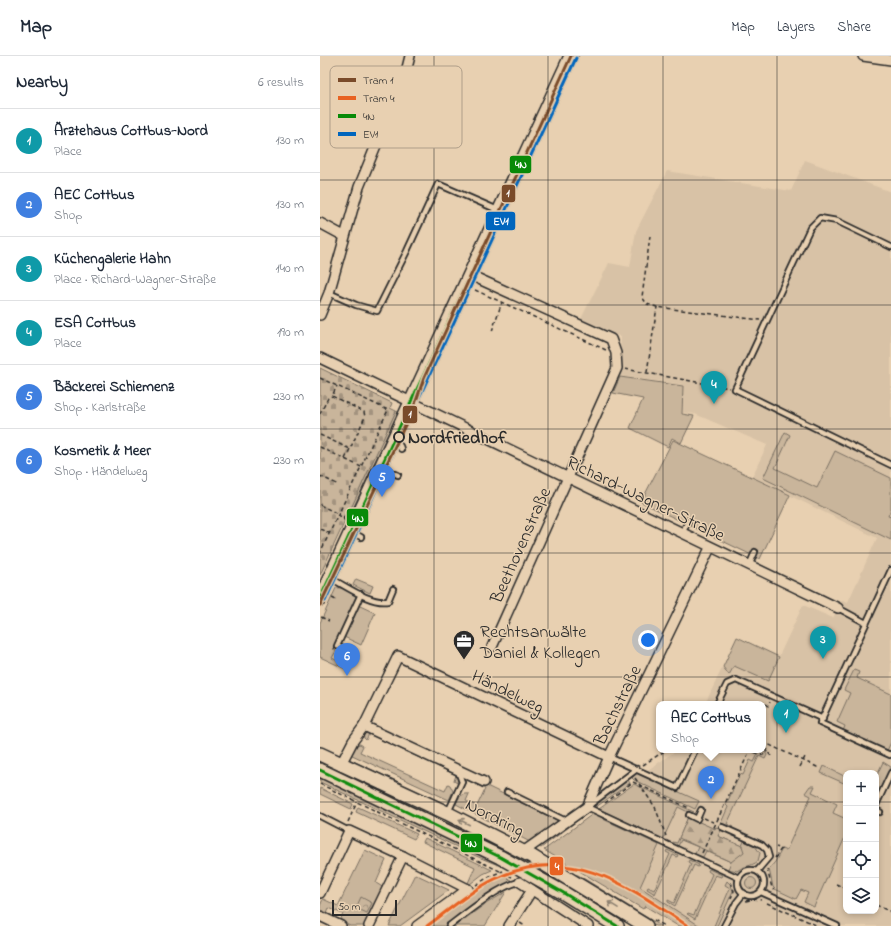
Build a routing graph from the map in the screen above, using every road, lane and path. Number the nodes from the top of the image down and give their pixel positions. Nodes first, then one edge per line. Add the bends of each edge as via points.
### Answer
1 (410, 56) edge
2 (571, 56) edge
3 (863, 56) edge
4 (891, 60) edge
5 (408, 66) edge
6 (375, 148) edge
7 (500, 210) junction
8 (320, 223) edge
9 (344, 236) junction
10 (650, 236) dead end
11 (891, 247) edge
12 (467, 280) junction
13 (329, 294) junction
14 (502, 302) junction
15 (656, 307) junction
16 (320, 316) edge
17 (767, 321) junction
18 (492, 331) dead end
19 (616, 355) junction
20 (320, 358) edge
21 (617, 368) junction
22 (647, 373) junction
23 (320, 378) edge
24 (337, 386) junction
25 (735, 389) junction
26 (332, 396) junction
27 (412, 402) junction
28 (320, 414) edge
29 (320, 435) edge
30 (320, 447) edge
31 (350, 449) junction
32 (345, 459) junction
33 (891, 465) edge
34 (361, 467) junction
35 (381, 468) junction
36 (398, 475) dead end
37 (320, 476) edge
38 (568, 478) junction
39 (339, 485) dead end
40 (320, 505) edge
41 (338, 514) junction
42 (688, 521) dead end
43 (351, 526) junction
44 (320, 529) edge
45 (329, 533) junction
46 (682, 534) junction
47 (710, 548) junction
48 (320, 552) edge
49 (755, 552) dead end
50 (749, 566) junction
51 (891, 570) edge
52 (330, 578) junction
53 (393, 589) dead end
54 (361, 594) junction
55 (325, 598) edge
56 (338, 601) dead end
57 (838, 608) joint
58 (321, 617) dead end
59 (328, 621) dead end
60 (866, 623) junction
61 (492, 647) dead end
62 (354, 654) dead end
63 (718, 701) edge
64 (823, 719) junction
65 (364, 726) junction
66 (769, 741) dead end
67 (766, 743) edge
68 (769, 745) junction
69 (783, 748) dead end
70 (767, 751) joint
71 (782, 751) junction
72 (661, 753) edge
73 (694, 753) edge
74 (748, 753) edge
75 (756, 753) edge
76 (766, 753) edge
77 (320, 754) edge
78 (891, 754) edge
79 (771, 756) dead end
80 (609, 757) junction
81 (805, 757) dead end
82 (803, 761) junction
83 (341, 764) junction
84 (818, 764) dead end
85 (800, 767) dead end
86 (637, 769) junction
87 (320, 770) edge
88 (458, 770) junction
89 (631, 773) junction
90 (891, 773) edge
91 (484, 782) dead end
92 (320, 784) edge
93 (642, 787) junction
94 (507, 792) dead end
95 (879, 799) edge
96 (358, 802) junction
97 (590, 809) junction
98 (447, 813) junction
99 (700, 813) junction
100 (689, 815) dead end
101 (320, 816) edge
102 (566, 821) junction
103 (715, 824) junction
104 (722, 827) dead end
105 (347, 829) junction
106 (667, 840) dead end
107 (776, 847) dead end
108 (523, 852) junction
109 (403, 856) junction
110 (699, 860) junction
111 (774, 860) dead end
112 (505, 866) junction
113 (769, 866) dead end
114 (757, 871) junction
115 (324, 873) edge
116 (739, 878) junction
117 (728, 879) dead end
118 (520, 882) junction
119 (836, 884) dead end
120 (843, 887) edge
121 (468, 889) junction
122 (532, 890) junction
123 (320, 892) edge
124 (761, 892) junction
125 (780, 893) dead end
126 (744, 894) junction
127 (731, 898) dead end
128 (743, 903) dead end
129 (879, 906) edge
130 (891, 912) edge
131 (320, 916) edge
132 (341, 926) edge
133 (369, 926) edge
134 (417, 926) edge
135 (449, 926) edge
136 (509, 926) edge
137 (588, 926) edge
138 (618, 926) edge
139 (646, 926) edge
140 (724, 926) edge
141 (818, 926) edge
142 (837, 926) edge

1 - 5 street
2 - 7 main road
3 - 4 street
6 - 9 street via 359,186
7 - 12 main road
7 - 13 lane via 438,184 377,311
8 - 9 street
9 - 13 street
10 - 15 path via 642,297 647,304
11 - 17 lane via 837,221 820,218 810,228
12 - 14 path
12 - 19 street via 611,339
12 - 27 main road
13 - 16 street
14 - 18 path
14 - 19 path
15 - 17 path
15 - 22 path
17 - 25 lane
19 - 21 street
20 - 27 street, Richard-Wagner-Straße
21 - 22 path
21 - 38 street, Beethovenstraße
22 - 25 path
23 - 24 path
24 - 26 path
24 - 34 path via 388,410
25 - 33 lane
26 - 28 path via 328,398
26 - 31 path via 364,412 365,418
27 - 35 main road via 399,446
27 - 38 street, Richard-Wagner-Straße
29 - 31 path
30 - 32 path
31 - 32 path
32 - 34 path
34 - 41 path
35 - 36 lane
35 - 43 main road
37 - 39 path
38 - 46 street, Richard-Wagner-Straße
38 - 61 street, Beethovenstraße
40 - 41 path
41 - 43 path
41 - 45 path
42 - 46 lane
43 - 52 main road
44 - 45 path
45 - 48 path
46 - 47 street, Richard-Wagner-Straße
47 - 50 street, Richard-Wagner-Straße
47 - 80 street, Bachstraße
49 - 50 lane
50 - 57 street, Richard-Wagner-Straße
51 - 60 lane
52 - 54 lane
52 - 55 main road
53 - 54 lane via 388,601 380,602
54 - 62 lane via 337,646
55 - 56 path
57 - 60 lane, Richard-Wagner-Straße
58 - 59 path
60 - 64 lane
63 - 64 lane via 727,684 736,680
64 - 78 lane via 820,724
65 - 80 street, Händelweg via 365,714 398,656
65 - 83 street, Händelweg
65 - 88 street
66 - 68 path
67 - 68 path
68 - 70 path
68 - 71 path
69 - 71 path
70 - 79 path
71 - 82 path
72 - 86 path
73 - 86 lane via 677,788
74 - 103 path
75 - 76 path
77 - 83 main road, Nordring
80 - 86 lane
80 - 97 street, Bachstraße
81 - 82 path
82 - 84 path via 817,767
82 - 85 path
83 - 98 main road, Nordring
86 - 89 lane
87 - 112 main road, Nordring
88 - 91 street
88 - 98 lane via 462,782
89 - 93 path
89 - 97 lane
90 - 95 lane
92 - 96 path
93 - 97 path via 633,782
93 - 99 path
93 - 106 path via 655,807
94 - 102 lane
96 - 105 path
96 - 112 path
97 - 102 street
97 - 110 lane
108 -> 98 main road, Nordring
99 - 100 lane via 697,819
99 - 103 path
101 - 105 lane
102 - 108 street
103 - 110 path
104 - 114 lane via 762,845 767,850 769,857
105 - 109 street
105 - 115 street
107 - 111 path via 781,849
108 - 112 main road
139 -> 108 main road, Nordring
109 - 121 street
109 - 133 street
110 - 116 lane
112 - 118 path
112 - 121 path
112 - 138 main road, Nordring
113 - 125 path via 767,872 772,888
114 - 116 lane via 749,870
114 - 124 lane via 764,881
115 - 123 street
116 - 126 lane via 739,887
117 - 127 path via 734,887
118 - 122 street
118 - 135 lane via 513,883 492,895
119 - 120 path
121 - 134 street
122 - 136 street
122 - 137 street
124 - 126 lane via 754,896
124 - 142 lane
126 - 140 lane via 736,903
128 - 141 path via 754,899 760,900
129 - 130 path
131 - 132 street

